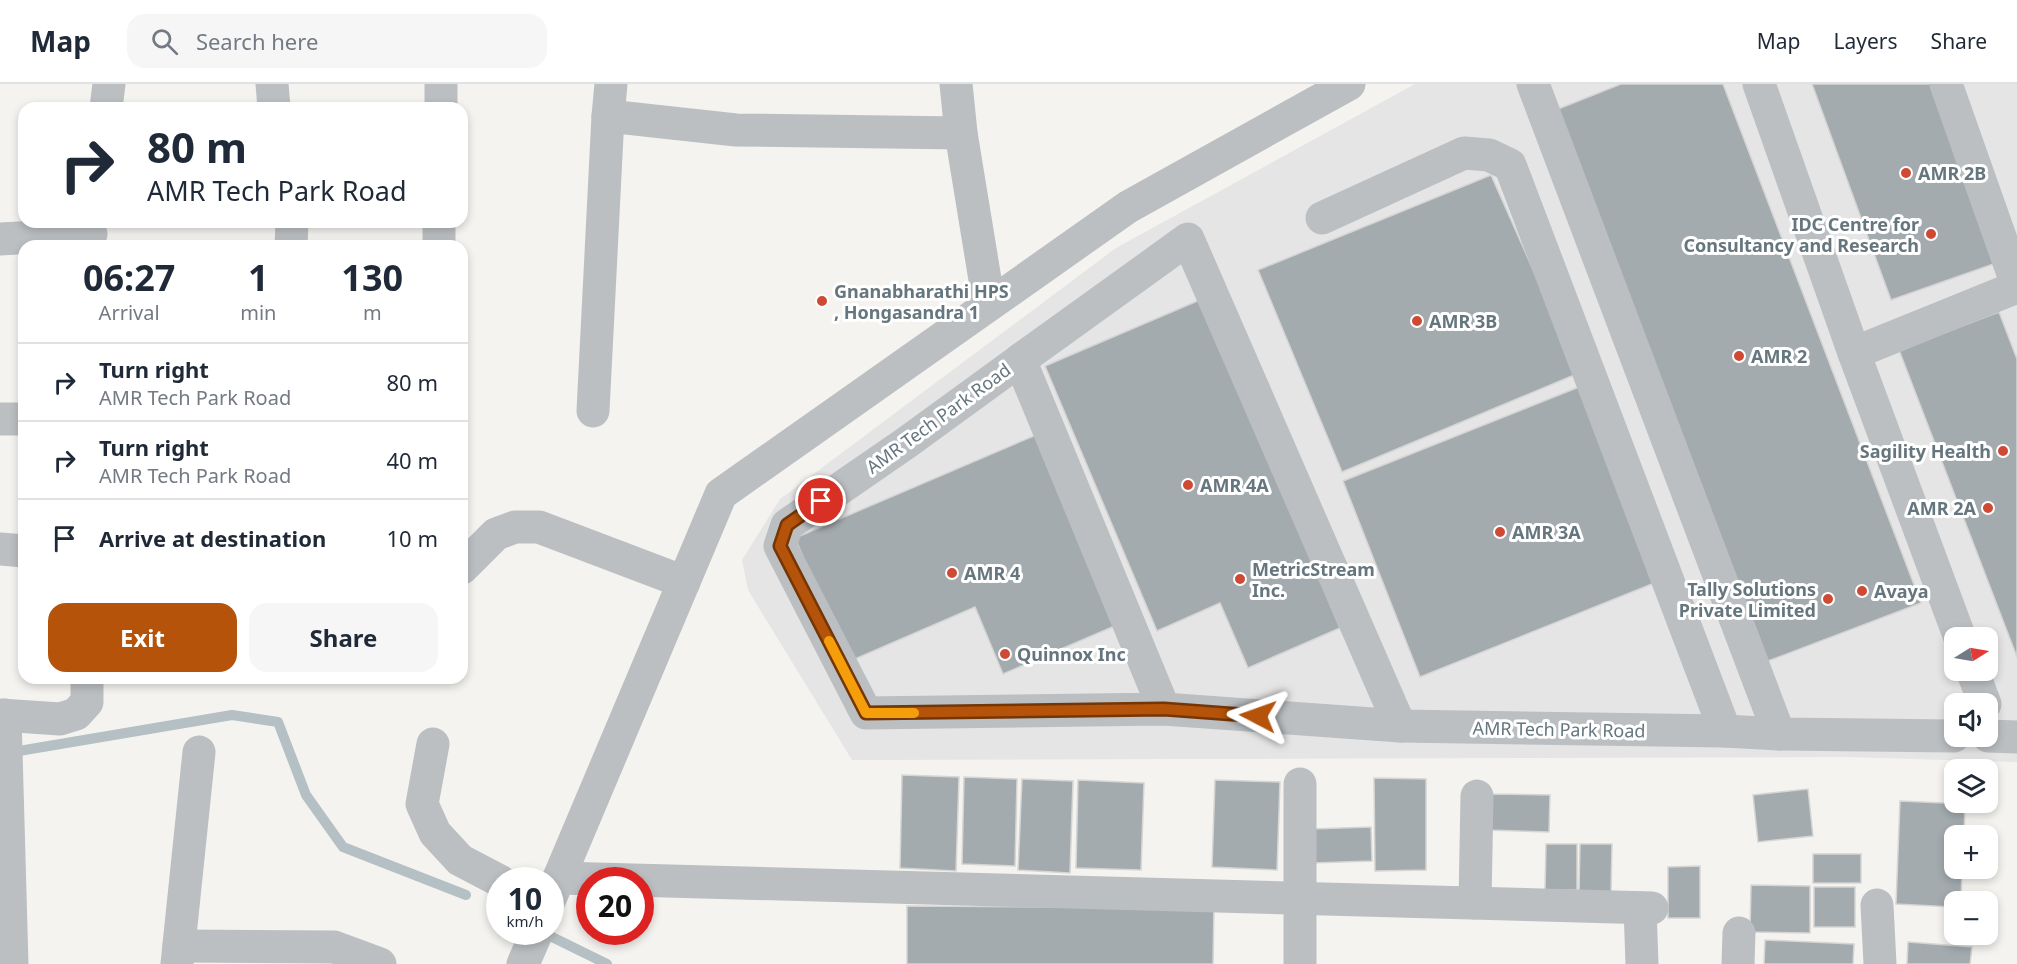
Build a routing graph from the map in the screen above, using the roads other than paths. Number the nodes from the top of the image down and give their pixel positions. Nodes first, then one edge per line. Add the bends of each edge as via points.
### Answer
1 (109, 84) edge
2 (272, 84) edge
3 (441, 84) edge
4 (611, 84) edge
5 (956, 84) edge
6 (1533, 84) edge
7 (1759, 84) edge
8 (1946, 84) edge
9 (1346, 85) edge
10 (107, 102) edge
11 (274, 102) edge
12 (441, 102) edge
13 (608, 116) junction
14 (961, 133) junction
15 (1322, 218) dead end
16 (91, 234) edge
17 (0, 238) edge
18 (2017, 286) edge
19 (989, 304) junction
20 (1854, 353) junction
21 (1020, 360) junction
22 (593, 411) dead end
23 (0, 419) edge
24 (18, 419) edge
25 (0, 549) edge
26 (18, 550) edge
27 (468, 562) edge
28 (684, 582) junction
29 (1956, 627) edge
30 (87, 684) edge
31 (1164, 709) junction
32 (2, 715) edge
33 (1400, 726) junction
34 (1725, 731) junction
35 (1779, 734) junction
36 (1944, 736) edge
37 (433, 744) dead end
38 (199, 753) dead end
39 (1300, 784) dead end
40 (1477, 796) dead end
41 (564, 867) edge
42 (486, 874) edge
43 (564, 888) edge
44 (1300, 898) junction
45 (1475, 903) junction
46 (1877, 905) dead end
47 (531, 945) edge
48 (178, 955) edge
49 (12, 964) edge
50 (380, 964) edge
51 (523, 964) edge
52 (1300, 964) edge
53 (1642, 964) edge
54 (1880, 964) edge

1 - 10 street
2 - 11 street
3 - 12 street
4 - 13 street
5 - 14 street
6 - 35 street
7 - 20 street
8 - 18 street
9 - 19 street via 1128,207
13 - 14 street via 736,130
13 - 22 street
14 - 19 street
15 - 34 street via 1464,153 1489,155 1510,165
16 - 17 street
18 - 20 street
19 - 28 street via 721,494
20 - 29 street
21 - 31 street, AMR Tech Park Road
21 - 31 street, AMR Tech Park Road via 787,525 780,546 866,713
21 - 33 street via 1188,239
23 - 24 street
25 - 26 street
27 - 28 street via 496,534 515,527 539,527
28 - 41 street
30 - 32 street via 87,702 76,714 60,719
31 - 33 street, AMR Tech Park Road
32 - 49 street
33 - 34 street, AMR Tech Park Road
34 - 35 street, AMR Tech Park Road
35 - 36 street, AMR Tech Park Road
37 - 42 street via 422,804 435,833 460,860
38 - 48 street
39 - 44 street
40 - 45 street
43 - 44 street
44 - 45 street
44 - 52 street
45 - 53 street via 1646,908
46 - 54 street
47 - 51 street
48 - 50 street via 334,947

